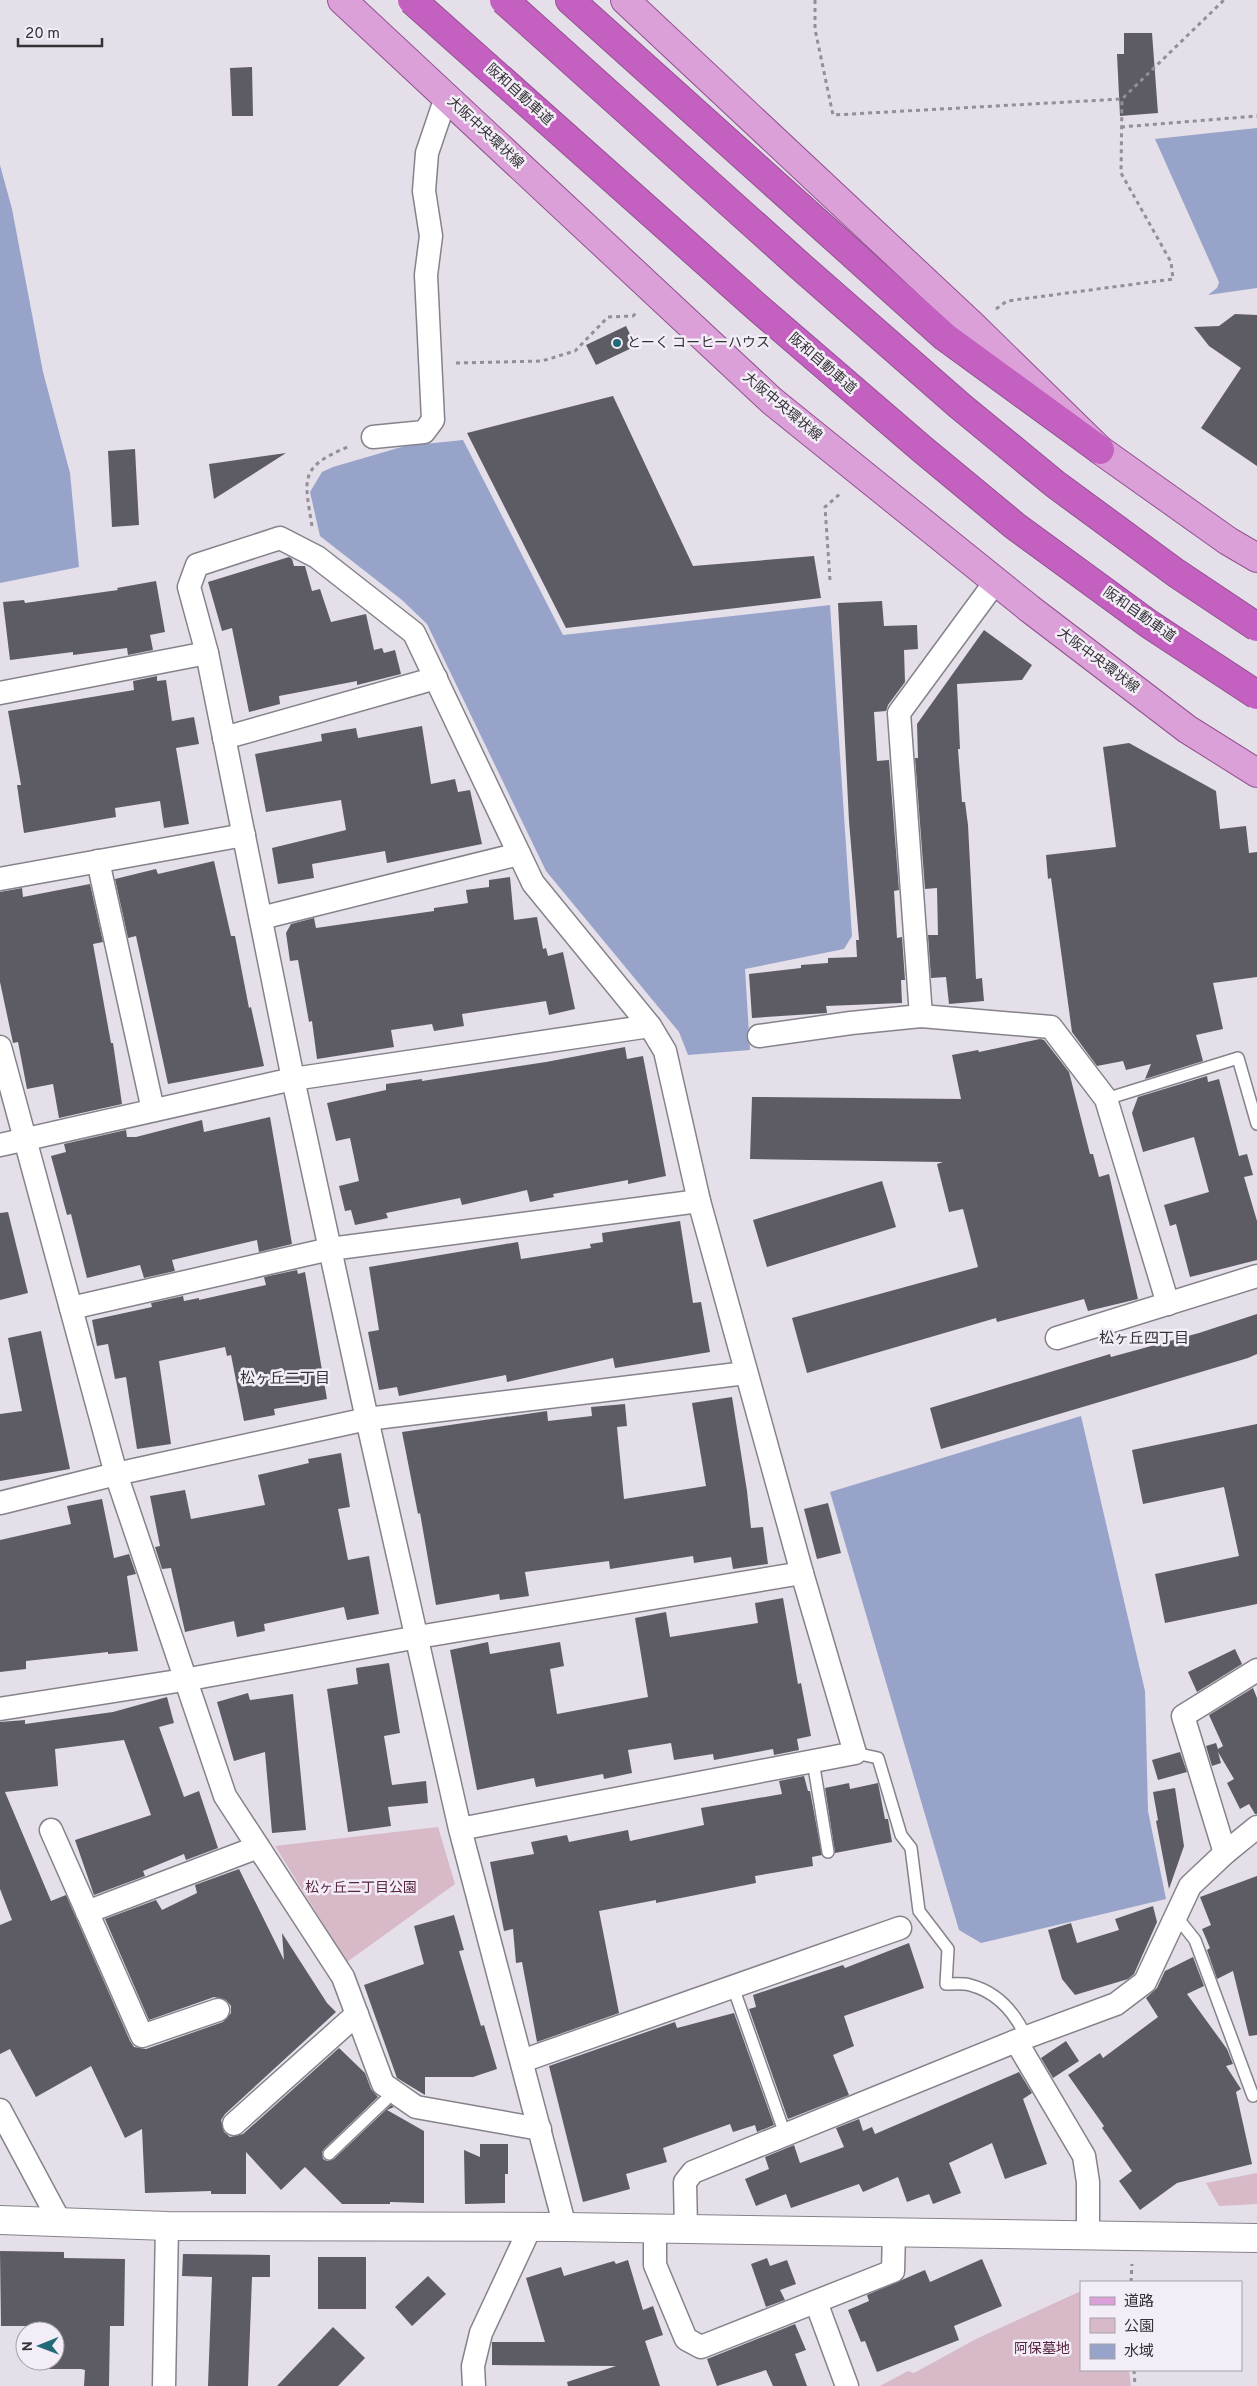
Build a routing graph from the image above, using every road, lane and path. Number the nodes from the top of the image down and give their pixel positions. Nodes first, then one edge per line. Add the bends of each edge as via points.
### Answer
1 (342, 0) edge
2 (412, 0) edge
3 (504, 0) edge
4 (570, 0) edge
5 (625, 0) edge
6 (815, 0) edge
7 (1224, 0) edge
8 (446, 96) junction
9 (1257, 116) edge
10 (1121, 127) dead end
11 (641, 308) dead end
12 (430, 363) junction
13 (373, 437) joint
14 (1100, 450) junction
15 (299, 548) junction
16 (1257, 558) edge
17 (996, 581) junction
18 (1257, 627) edge
19 (207, 653) junction
20 (436, 678) junction
21 (0, 693) edge
22 (1257, 695) edge
23 (224, 738) junction
24 (1257, 773) edge
25 (244, 835) junction
26 (519, 854) junction
27 (98, 861) junction
28 (0, 878) edge
29 (260, 918) junction
30 (921, 1016) junction
31 (650, 1026) junction
32 (759, 1036) dead end
33 (0, 1047) edge
34 (293, 1079) junction
35 (1106, 1099) junction
36 (153, 1110) junction
37 (1257, 1124) edge
38 (26, 1138) junction
39 (0, 1145) edge
40 (700, 1201) junction
41 (330, 1249) junction
42 (1257, 1276) edge
43 (1168, 1304) junction
44 (71, 1308) junction
45 (1057, 1338) dead end
46 (746, 1373) junction
47 (367, 1418) junction
48 (116, 1474) junction
49 (0, 1503) edge
50 (802, 1574) junction
51 (418, 1637) junction
52 (1257, 1670) edge
53 (184, 1680) junction
54 (0, 1709) edge
55 (855, 1753) junction
56 (813, 1761) junction
57 (1257, 1827) edge
58 (460, 1829) junction
59 (51, 1830) dead end
60 (258, 1847) junction
61 (828, 1852) dead end
62 (1225, 1853) junction
63 (87, 1912) junction
64 (1176, 1916) junction
65 (900, 1928) dead end
66 (733, 1987) junction
67 (218, 2010) dead end
68 (357, 2014) junction
69 (1021, 2039) junction
70 (522, 2061) junction
71 (394, 2092) junction
72 (1253, 2096) dead end
73 (0, 2110) edge
74 (234, 2124) dead end
75 (540, 2129) junction
76 (785, 2134) junction
77 (329, 2154) dead end
78 (0, 2220) edge
79 (60, 2222) junction
80 (167, 2226) junction
81 (565, 2227) junction
82 (530, 2228) junction
83 (655, 2228) junction
84 (686, 2229) junction
85 (894, 2232) junction
86 (1088, 2234) junction
87 (1257, 2238) edge
88 (1132, 2263) dead end
89 (1132, 2281) edge
90 (816, 2302) junction
91 (1134, 2371) edge
92 (164, 2386) edge
93 (474, 2386) edge
94 (847, 2386) edge
95 (1135, 2386) edge

1 - 8 main road, 大阪中央環状線
2 - 22 highway, 阪和自動車道, bridge via 758,308 1015,526 1149,624
3 - 18 highway, bridge via 960,406 1063,489 1176,573
4 - 14 highway via 945,337
5 - 14 main road via 972,325
6 - 7 path via 815,29 833,115 1122,99
8 - 12 street via 427,153 424,191 431,236 426,275
8 - 17 main road, 大阪中央環状線 via 772,401
9 - 10 path
11 - 12 path via 633,316 608,317 575,351 542,361
12 - 13 street via 433,420 424,432
13 - 15 path via 322,461 308,474 305,484 312,526
14 - 16 main road via 1159,494
15 - 19 street via 280,538 197,565 189,587
15 - 20 street via 317,556 414,633
17 - 24 main road, 大阪中央環状線 via 1187,729
17 - 30 street via 900,713
19 - 21 street
19 - 23 street
20 - 23 street
20 - 26 street
23 - 25 street
25 - 27 street
25 - 29 street
26 - 29 street
26 - 31 street via 533,883
27 - 28 street
27 - 36 street
29 - 34 street
30 - 32 street via 851,1022
30 - 35 street via 1051,1027
31 - 34 street
31 - 40 street via 665,1051
33 - 38 street
34 - 36 street
34 - 41 street
35 - 37 lane via 1238,1058
35 - 43 street
36 - 38 street
38 - 39 street
38 - 44 street
40 - 41 street
40 - 46 street
41 - 44 street
41 - 47 street
42 - 43 street
43 - 45 street
44 - 48 street
46 - 47 street
46 - 50 street
47 - 48 street
47 - 51 street
48 - 49 street
48 - 53 street
50 - 51 street
50 - 55 street
51 - 53 street
51 - 58 street
52 - 62 street via 1183,1716
53 - 54 street
53 - 60 street via 225,1796
55 - 56 street
55 - 69 lane via 878,1758 901,1835 911,1848 919,1910 948,1949 946,1984 969,1984 1006,2006 1019,2022
56 - 58 street
56 - 61 lane
57 - 62 street
58 - 70 street
59 - 63 street
60 - 63 street
60 - 68 street via 343,1977
62 - 64 street via 1190,1886
63 - 67 street via 142,2036
64 - 69 street via 1145,1982 1116,2004
64 - 72 lane via 1195,1940
65 - 66 street
66 - 70 street
66 - 76 lane
68 - 71 street via 383,2084
68 - 74 street
69 - 76 street
69 - 86 street via 1084,2156 1088,2182
70 - 75 street
71 - 75 street via 416,2107
71 - 77 lane
73 - 79 street
75 - 81 street
76 - 84 street via 693,2172 685,2182
78 - 79 street
79 - 80 street
80 - 82 street
80 - 92 street
81 - 82 street
81 - 83 street
82 - 93 street via 481,2333 473,2366
83 - 84 street
83 - 90 street via 655,2265 686,2339 702,2346
84 - 85 street
85 - 86 street
85 - 90 street via 893,2271
86 - 87 street
88 - 89 path
90 - 94 street
91 - 95 path

